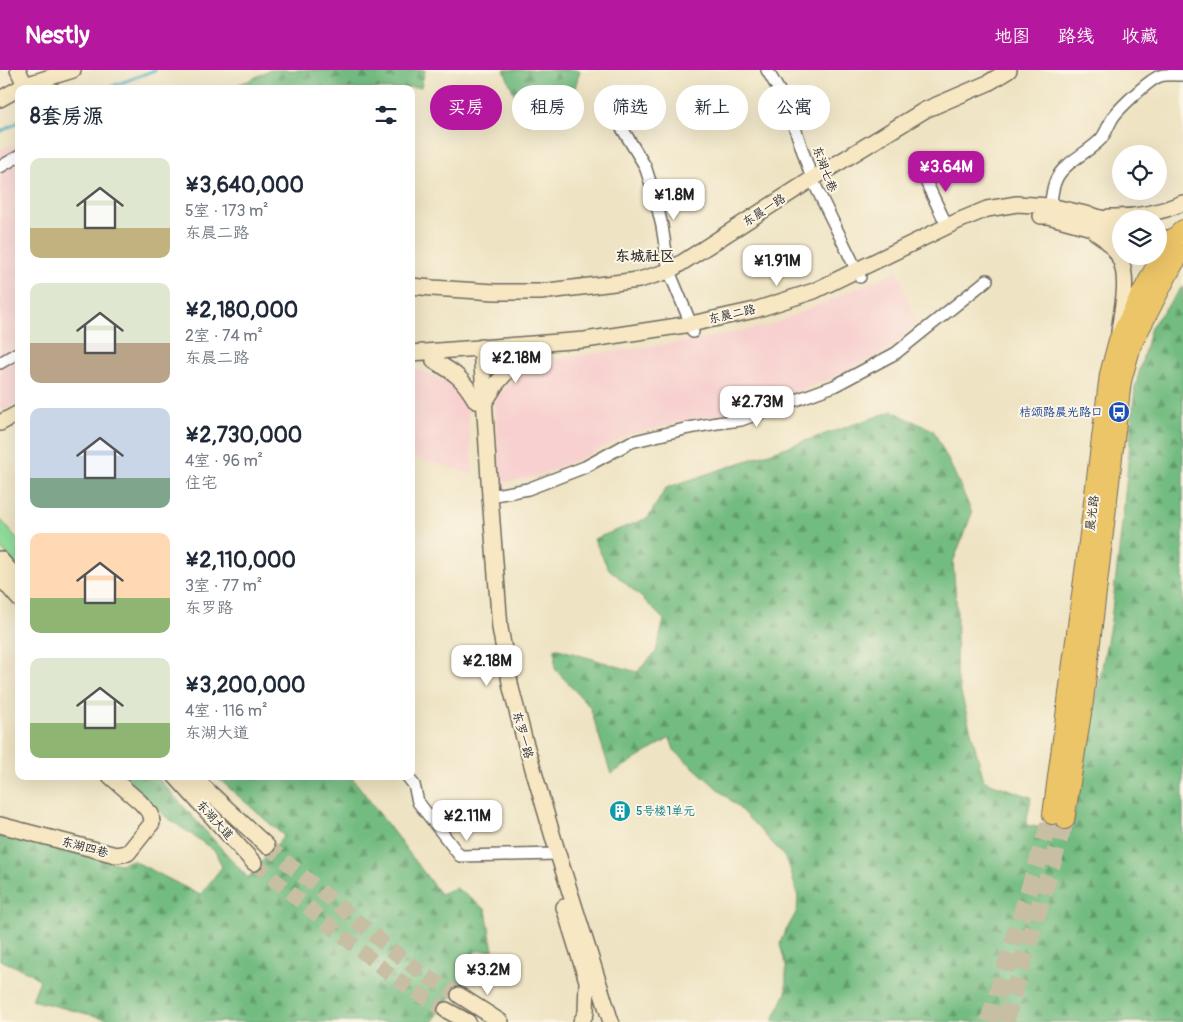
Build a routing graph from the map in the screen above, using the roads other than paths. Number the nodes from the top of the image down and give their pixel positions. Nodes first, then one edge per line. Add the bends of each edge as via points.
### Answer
1 (48, 70) edge
2 (73, 70) edge
3 (767, 70) edge
4 (1009, 70) edge
5 (1183, 75) edge
6 (21, 78) edge
7 (0, 90) edge
8 (0, 99) edge
9 (624, 130) edge
10 (15, 158) edge
11 (0, 167) edge
12 (921, 171) dead end
13 (812, 179) junction
14 (1183, 203) edge
15 (1050, 206) junction
16 (1087, 220) junction
17 (1112, 223) edge
18 (947, 226) junction
19 (1112, 232) edge
20 (1172, 247) edge
21 (669, 271) junction
22 (858, 273) junction
23 (987, 280) dead end
24 (415, 286) edge
25 (692, 328) junction
26 (1118, 340) junction
27 (415, 353) edge
28 (477, 353) junction
29 (533, 353) junction
30 (15, 354) edge
31 (434, 361) junction
32 (0, 363) edge
33 (415, 363) edge
34 (481, 401) junction
35 (15, 415) edge
36 (0, 423) edge
37 (15, 427) edge
38 (0, 434) edge
39 (490, 496) junction
40 (0, 559) edge
41 (15, 576) edge
42 (0, 577) edge
43 (15, 594) edge
44 (115, 780) edge
45 (179, 780) edge
46 (196, 780) edge
47 (411, 780) edge
48 (0, 825) edge
49 (267, 846) tunnel mouth
50 (552, 854) junction
51 (254, 863) tunnel mouth
52 (459, 995) tunnel mouth
53 (446, 1010) tunnel mouth
54 (468, 1022) edge
55 (501, 1022) edge
56 (581, 1022) edge
57 (612, 1022) edge

1 - 6 main road
2 - 6 main road
3 - 13 street, 东湖七巷 via 788,104
4 - 13 main road, 东晨一路 via 988,83 925,110
5 - 15 street via 1159,76 1127,103 1112,118 1106,134 1059,174
6 - 7 main road
6 - 8 main road
9 - 21 street via 645,166 662,226
10 - 11 street
12 - 18 street
13 - 21 main road, 东晨一路
13 - 22 street, 东湖七巷
14 - 16 main road via 1148,214
15 - 16 main road, 东晨二路
15 - 18 main road, 东晨二路 via 1017,204 988,209
16 - 17 main road, 东晨二路
16 - 19 main road, 东晨二路
16 - 22 main road, 东晨二路 via 1016,214 988,219
16 - 26 main road via 1116,249 1122,262 1125,286
18 - 22 main road, 东晨二路
20 - 26 main road, 晨光路 via 1136,303
20 - 26 main road, 晨光路 via 1132,344 1122,381 1084,702 1058,817 1109,374
21 - 24 main road, 东晨一路 via 640,280 540,292
21 - 25 street
22 - 25 main road, 东晨二路 via 814,291
23 - 39 street via 896,353 834,386 741,420 688,428 631,442 585,466 528,489
25 - 28 main road, 东晨二路
25 - 29 main road, 东晨二路 via 585,349
27 - 28 main road, 东晨二路
28 - 29 main road, 东晨二路
28 - 31 main road, 东晨二路
28 - 34 main road, 东罗一路
29 - 34 main road via 510,368
30 - 32 street
31 - 33 main road, 东晨二路
31 - 34 main road via 452,371
34 - 39 main road, 东罗一路
34 - 50 main road, 东罗一路 via 491,629 515,741
35 - 36 main road
37 - 38 main road
39 - 50 main road, 东罗一路 via 500,628
40 - 41 main road
42 - 43 main road
44 - 48 main road, 东湖四巷 via 151,814 152,822 128,853 116,855
45 - 51 main road, 东湖大道
46 - 49 main road, 东湖大道
47 - 50 street via 418,802 460,856
50 - 56 main road, 东罗一路 via 587,981 586,1013
50 - 57 main road, 东罗一路
52 - 55 main road
53 - 54 main road

